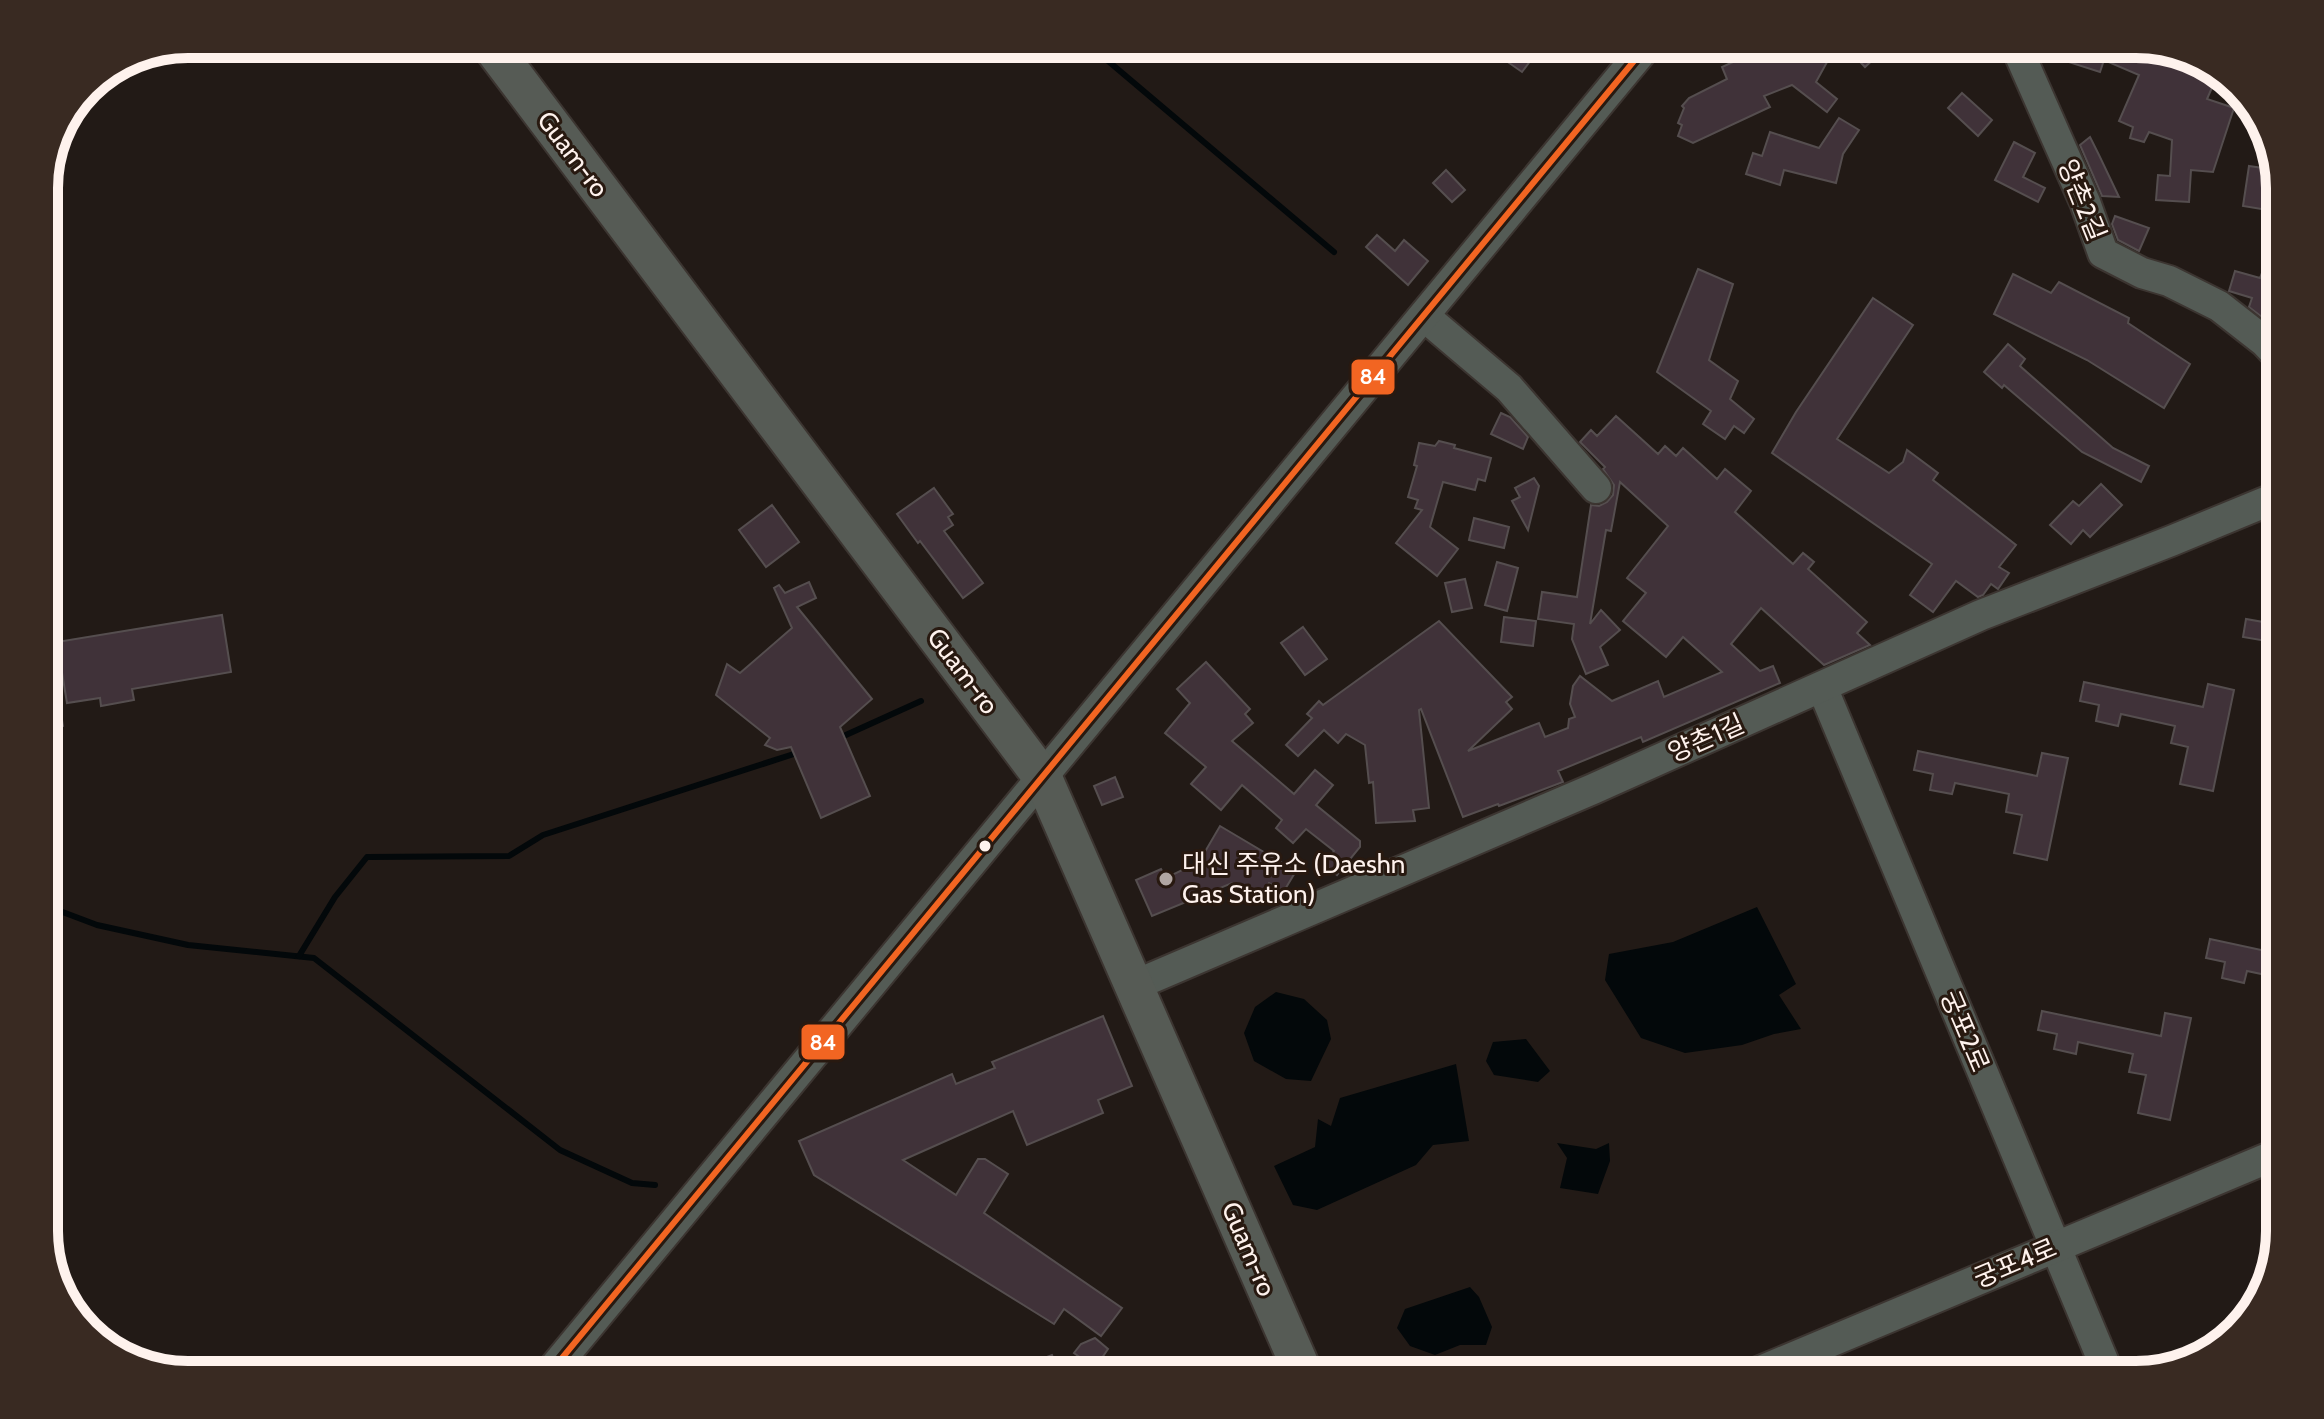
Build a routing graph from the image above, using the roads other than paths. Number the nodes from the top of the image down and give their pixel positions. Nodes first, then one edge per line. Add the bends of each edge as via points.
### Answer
1 (501, 58) edge
2 (1636, 58) edge
3 (2021, 58) edge
4 (1424, 316) junction
5 (2266, 343) edge
6 (1596, 488) dead end
7 (2266, 502) edge
8 (1822, 687) junction
9 (1043, 778) junction
10 (1133, 986) junction
11 (2266, 1159) edge
12 (2055, 1246) junction
13 (560, 1361) edge
14 (1298, 1361) edge
15 (1784, 1361) edge
16 (2103, 1361) edge

1 - 9 main road, Guam-ro
2 - 4 street
3 - 5 street, 양촌2길 via 2103,253 2219,306
4 - 6 street via 1509,388
4 - 9 street
7 - 8 street, 양촌1길 via 1981,615
8 - 10 street, 양촌1길
8 - 12 street, 궁포2로
9 - 10 main road, Guam-ro
9 - 13 street
10 - 14 main road, Guam-ro
11 - 12 street, 궁포4로
12 - 15 street, 궁포4로
12 - 16 street, 궁포2로

